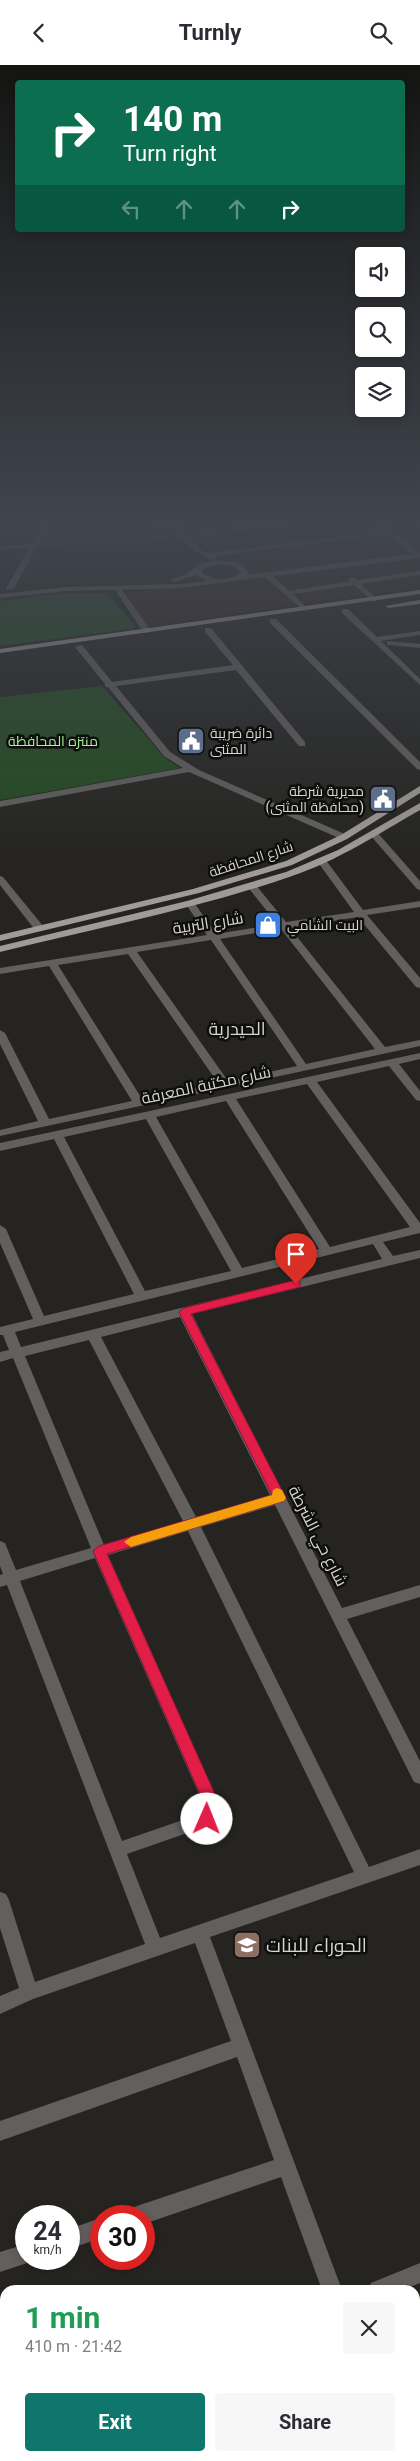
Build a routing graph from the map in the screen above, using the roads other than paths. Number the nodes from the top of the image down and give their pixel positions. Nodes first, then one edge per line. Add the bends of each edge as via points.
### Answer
1 (141, 632) edge
2 (188, 632) edge
3 (210, 632) edge
4 (284, 632) edge
5 (365, 632) edge
6 (420, 633) edge
7 (374, 641) junction
8 (420, 646) edge
9 (79, 647) junction
10 (0, 651) edge
11 (0, 658) edge
12 (238, 667) junction
13 (420, 683) edge
14 (108, 685) junction
15 (302, 744) dead end
16 (420, 767) edge
17 (189, 769) junction
18 (420, 789) edge
19 (0, 804) edge
20 (420, 806) edge
21 (374, 834) junction
22 (344, 837) junction
23 (322, 861) junction
24 (0, 879) edge
25 (252, 886) junction
26 (420, 887) edge
27 (190, 903) junction
28 (420, 905) edge
29 (361, 914) junction
30 (76, 921) junction
31 (284, 926) junction
32 (39, 929) junction
33 (84, 929) junction
34 (213, 937) junction
35 (0, 938) edge
36 (0, 949) edge
37 (130, 950) junction
38 (52, 963) junction
39 (0, 971) edge
40 (420, 985) edge
41 (0, 1033) edge
42 (420, 1043) edge
43 (382, 1051) junction
44 (420, 1056) edge
45 (392, 1062) junction
46 (307, 1074) junction
47 (227, 1091) junction
48 (420, 1098) edge
49 (140, 1103) junction
50 (149, 1115) junction
51 (45, 1123) junction
52 (0, 1133) edge
53 (57, 1134) junction
54 (0, 1147) edge
55 (0, 1229) edge
56 (419, 1229) edge
57 (376, 1240) junction
58 (327, 1251) junction
59 (420, 1254) edge
60 (390, 1261) junction
61 (238, 1273) junction
62 (142, 1297) junction
63 (184, 1312) junction
64 (40, 1321) junction
65 (3, 1330) edge
66 (93, 1334) junction
67 (18, 1353) junction
68 (0, 1357) edge
69 (280, 1498) junction
70 (192, 1524) junction
71 (0, 1547) edge
72 (99, 1551) junction
73 (6, 1579) edge
74 (420, 1591) edge
75 (339, 1615) junction
76 (420, 1777) edge
77 (117, 1850) junction
78 (419, 1860) edge
79 (365, 1876) junction
80 (0, 1900) edge
81 (200, 1933) junction
82 (155, 1948) junction
83 (28, 1992) junction
84 (0, 2005) edge
85 (242, 2046) junction
86 (0, 2131) edge
87 (286, 2166) junction
88 (155, 2210) edge
89 (15, 2257) edge
90 (0, 2262) edge
91 (420, 2273) edge
92 (330, 2285) edge
93 (390, 2285) edge

1 - 10 main road
2 - 9 main road
3 - 12 street
4 - 16 street
5 - 7 street
6 - 7 street
7 - 8 street
7 - 13 street
9 - 11 main road
9 - 14 street
12 - 14 street
12 - 15 street
14 - 17 street via 167,753
17 - 19 street
17 - 22 street
18 - 22 main road, شارع المحافظة
20 - 21 main road, شارع المحافظة
21 - 23 main road, شارع المحافظة
21 - 26 street
22 - 30 main road, شارع المحافظة via 309,855 264,871
23 - 25 main road, شارع المحافظة
23 - 29 street
24 - 32 street
25 - 27 main road, شارع المحافظة
25 - 31 street
27 - 33 main road, شارع المحافظة
27 - 34 street
28 - 29 street, شارع التربية
29 - 31 street, شارع التربية
29 - 40 street
30 - 32 main road, شارع المحافظة
30 - 33 main road
31 - 34 street, شارع التربية
31 - 43 street
32 - 35 main road, شارع المحافظة
33 - 36 main road, شارع المحافظة
34 - 37 street, شارع التربية
34 - 46 street
37 - 38 street, شارع التربية
37 - 47 street
38 - 39 street, شارع التربية
38 - 49 street
41 - 51 street
42 - 43 street, شارع مكتبة المعرفة
43 - 46 street, شارع مكتبة المعرفة
44 - 45 street, شارع مكتبة المعرفة
45 - 46 street, شارع مكتبة المعرفة
45 - 48 street
46 - 47 street, شارع مكتبة المعرفة
46 - 56 street
47 - 49 street, شارع مكتبة المعرفة
47 - 50 street, شارع مكتبة المعرفة
47 - 58 street
49 - 51 street, شارع مكتبة المعرفة
50 - 53 street, شارع مكتبة المعرفة
50 - 61 street
51 - 52 street, شارع مكتبة المعرفة
53 - 54 street, شارع مكتبة المعرفة
53 - 62 street
55 - 64 street
56 - 57 street
57 - 58 street
57 - 60 street
58 - 61 street
59 - 60 street
60 - 63 street
61 - 62 street
62 - 64 street
63 - 66 street
63 - 69 street, شارع حي الشرطة
64 - 65 street
65 - 67 street
66 - 67 street
66 - 70 street
67 - 68 street
67 - 72 street
69 - 70 street
69 - 75 street, شارع حي الشرطة
70 - 72 street
70 - 79 street
71 - 73 street
72 - 73 street
72 - 77 street via 211,1803 207,1819
73 - 77 street
74 - 75 street
75 - 76 street, شارع حي الشرطة
77 - 82 street
78 - 79 street
79 - 81 street
80 - 83 street
81 - 82 street
81 - 85 street
82 - 83 street
83 - 84 street
85 - 86 street
85 - 87 street
87 - 88 street
87 - 92 street
89 - 90 street
91 - 93 street

